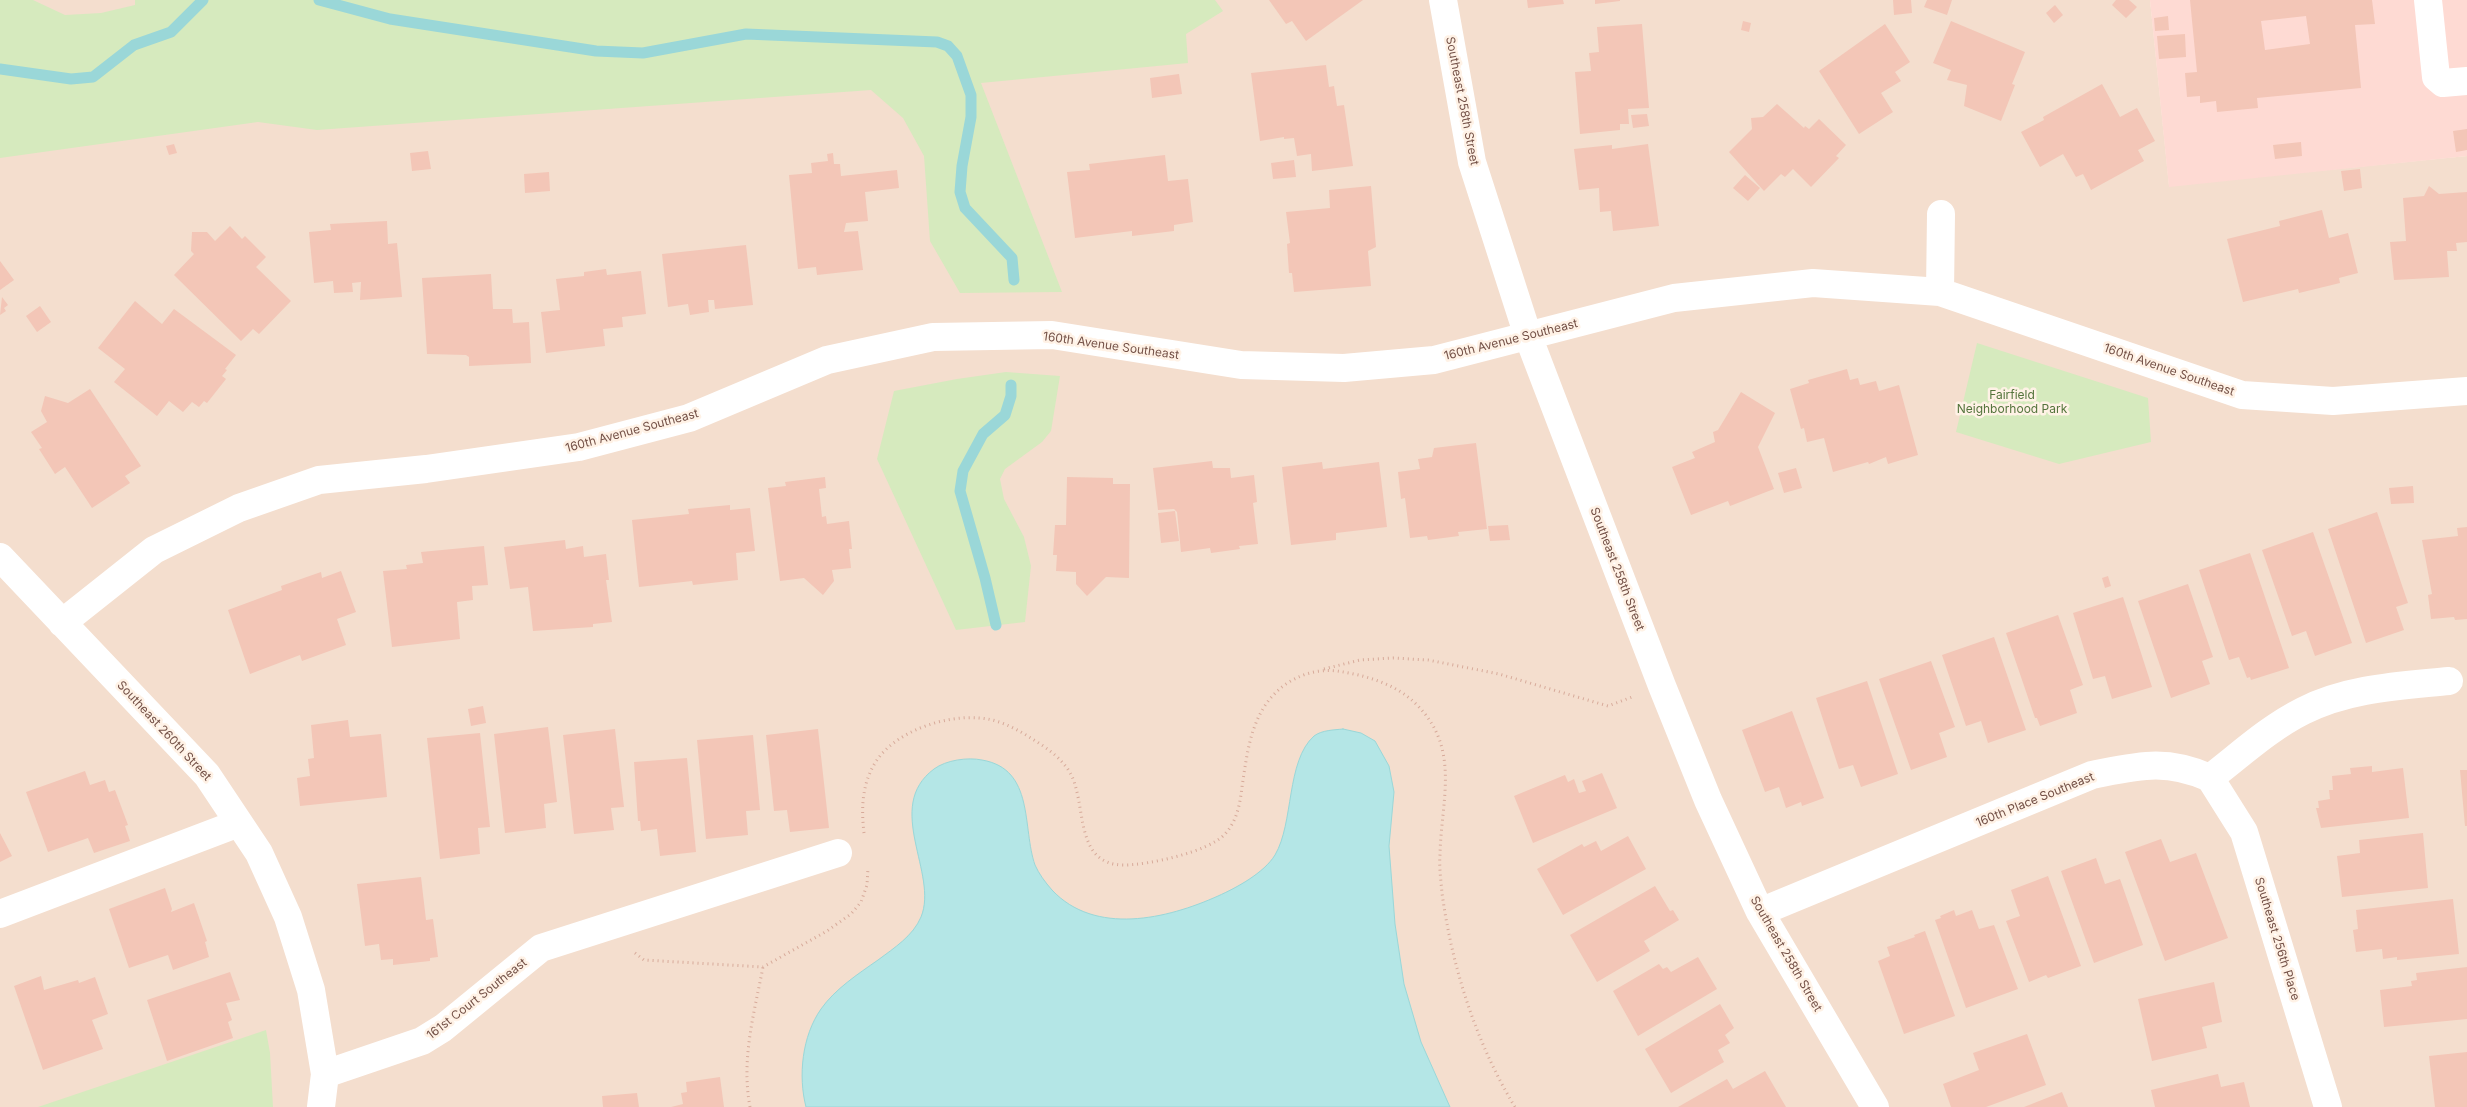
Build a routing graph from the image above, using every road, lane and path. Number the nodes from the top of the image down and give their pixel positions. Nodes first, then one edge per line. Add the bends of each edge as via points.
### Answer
1 (1443, 0) edge
2 (2428, 0) edge
3 (2467, 81) edge
4 (1940, 214) dead end
5 (1940, 292) junction
6 (1528, 336) junction
7 (2467, 391) edge
8 (0, 556) edge
9 (62, 623) junction
10 (1321, 670) junction
11 (2449, 681) dead end
12 (1662, 686) junction
13 (2210, 778) junction
14 (239, 823) junction
15 (865, 839) dead end
16 (838, 853) dead end
17 (868, 867) dead end
18 (1760, 912) junction
19 (0, 914) edge
20 (630, 950) dead end
21 (763, 967) junction
22 (325, 1074) junction
23 (321, 1107) edge
24 (750, 1107) edge
25 (1515, 1107) edge
26 (1874, 1107) edge
27 (2328, 1107) edge

1 - 6 street, Southeast 258th Street via 1472,162
2 - 3 street via 2436,77 2443,83
4 - 5 street
5 - 6 street, 160th Avenue Southeast via 1813,283 1726,292 1674,298
5 - 7 street, 160th Avenue Southeast via 2242,395 2333,401
6 - 9 street, 160th Avenue Southeast via 1434,360 1344,368 1241,365 1052,335 932,337 827,360 689,418 580,447 426,469 319,480 239,508 154,550
6 - 12 street, Southeast 258th Street
8 - 9 street, Southeast 260th Street
9 - 14 street, Southeast 260th Street via 207,775
10 - 12 path via 1360,660 1428,660 1499,674 1608,706
10 - 15 path via 1294,679 1276,691 1262,708 1248,750 1237,816 1225,835 1210,845 1168,859 1113,865 1091,848 1084,832 1076,784 1051,750 1002,722 977,718 952,719 930,725 894,743 877,760 866,784 861,806
10 - 25 path via 1376,680 1416,704 1436,728 1443,747 1446,776 1439,857 1452,950 1489,1058
11 - 13 street via 2359,692 2304,711 2278,726
12 - 18 street, Southeast 258th Street via 1708,800
13 - 18 street, 160th Place Southeast via 2188,768 2166,765 2133,767 2092,776
13 - 27 street, Southeast 256th Place via 2244,832
14 - 19 street
14 - 22 street, Southeast 260th Street via 259,853 288,917 311,990
16 - 22 street, 161st Court Southeast via 541,948 443,1028 422,1041
17 - 21 path via 867,885 861,902 851,914
18 - 26 street, Southeast 258th Street
20 - 21 path via 644,960
21 - 24 path via 748,1040 746,1066
22 - 23 street, Southeast 260th Street

